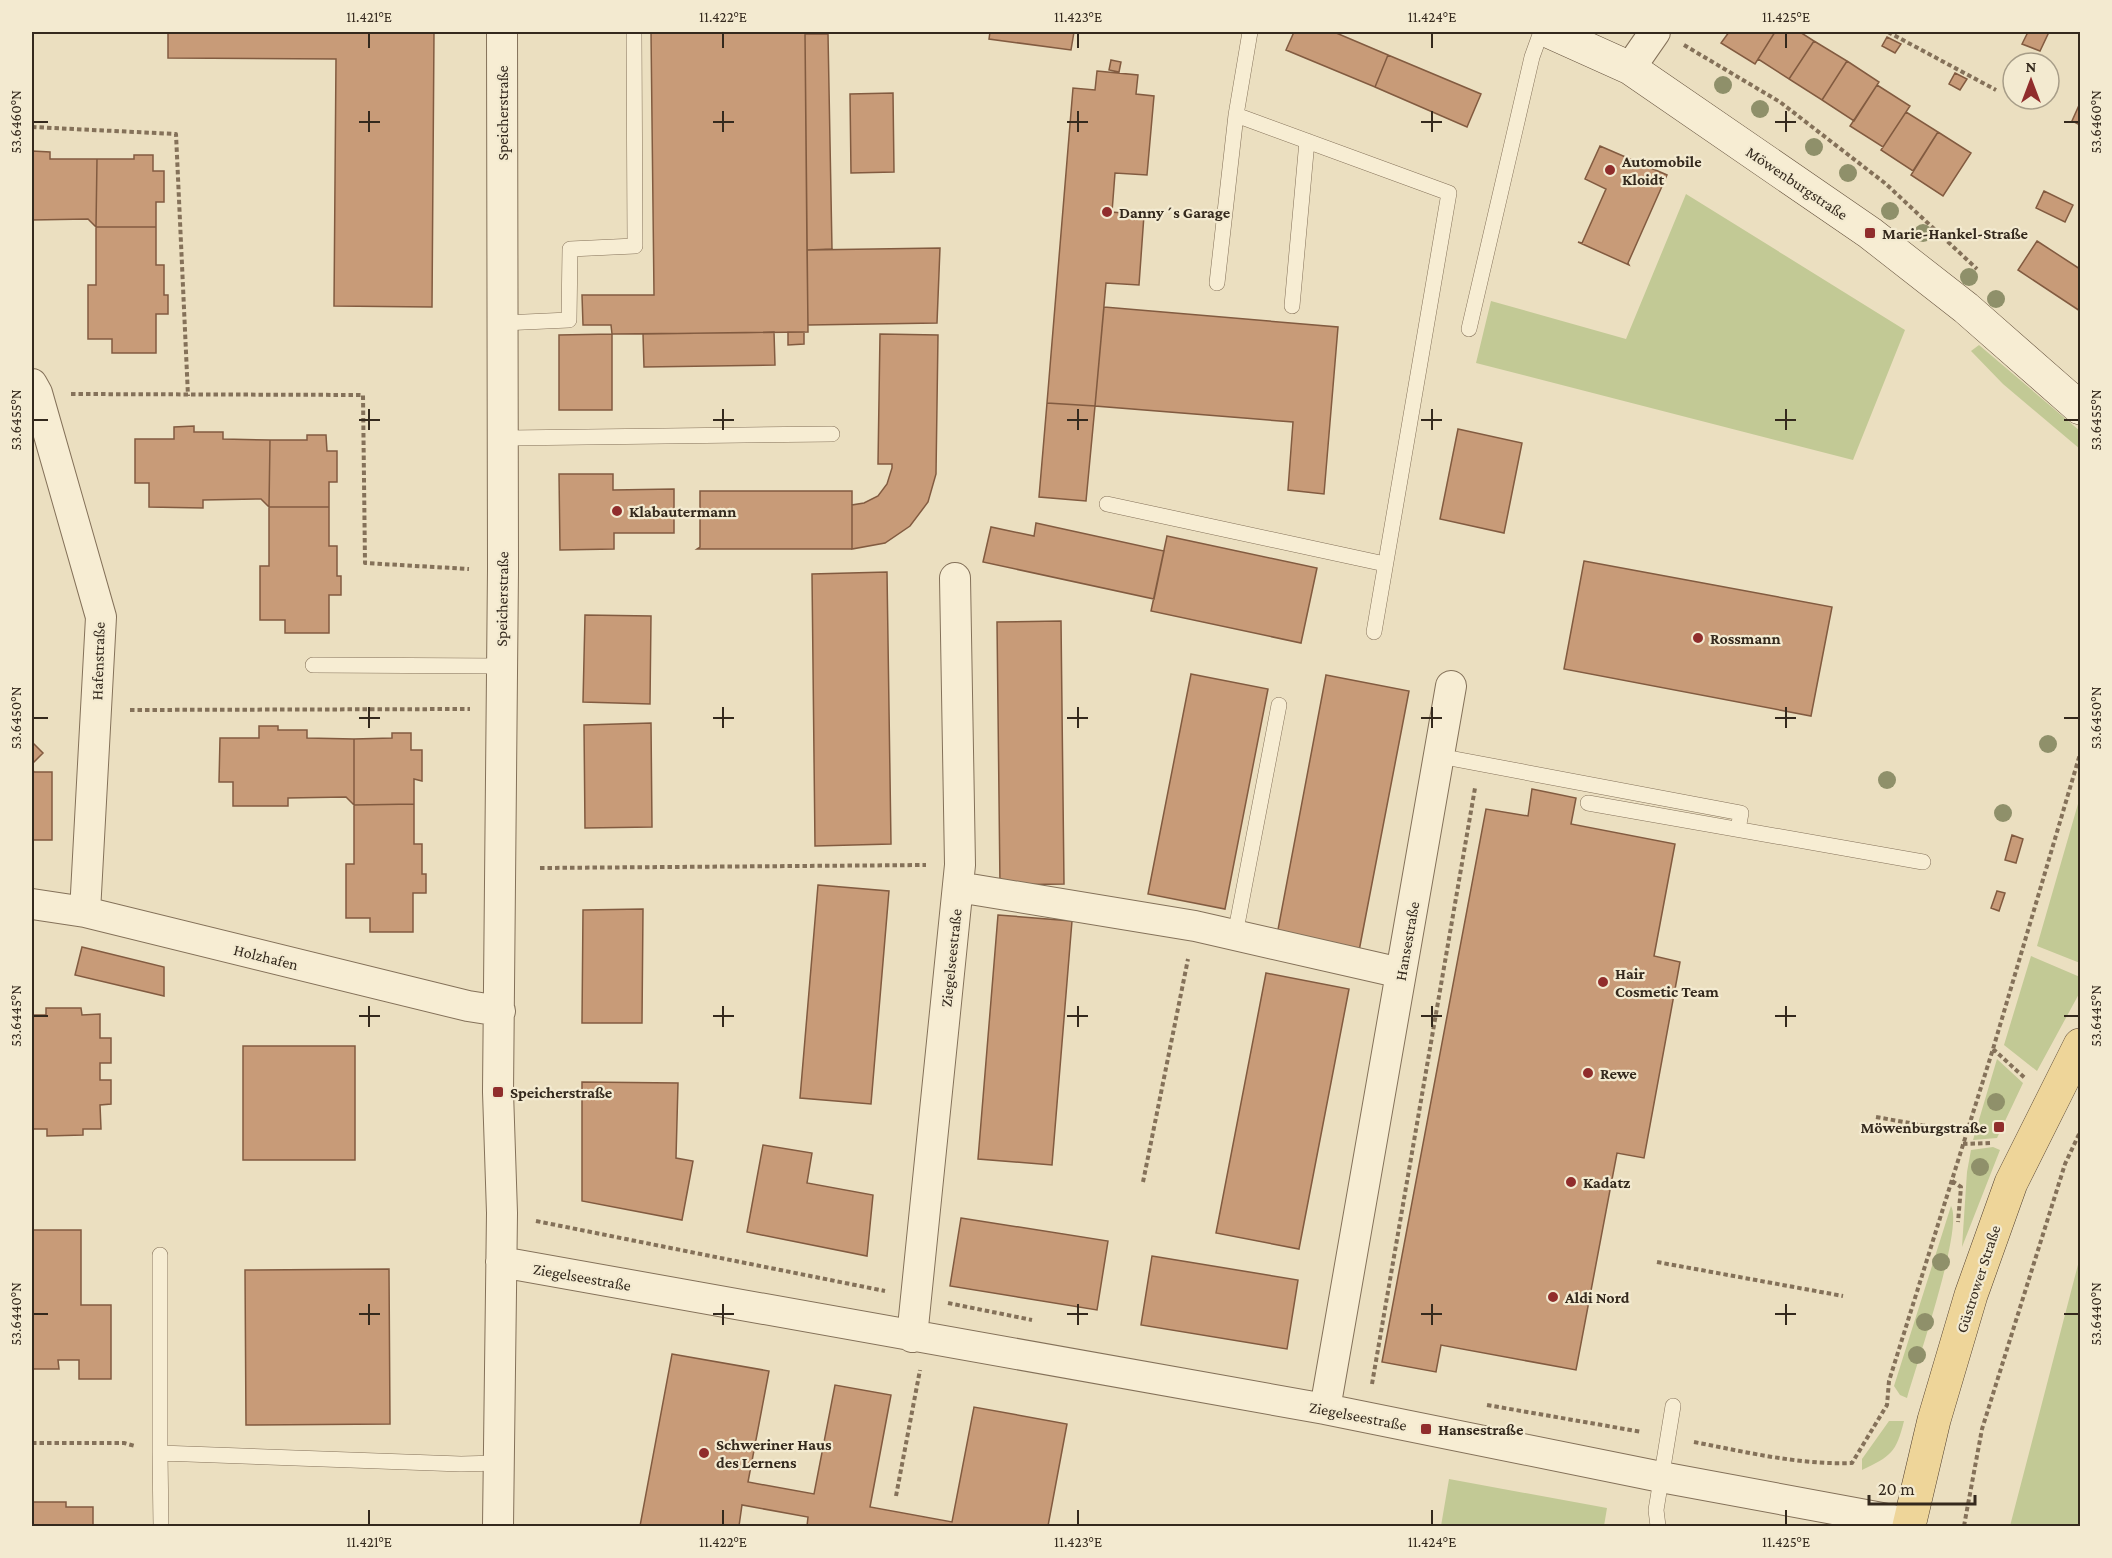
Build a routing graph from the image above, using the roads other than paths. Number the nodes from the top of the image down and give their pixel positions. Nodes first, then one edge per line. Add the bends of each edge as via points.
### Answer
1 (502, 32) edge
2 (634, 32) edge
3 (1250, 32) edge
4 (1540, 32) edge
5 (1550, 32) edge
6 (1667, 37) edge
7 (1630, 68) junction
8 (1236, 115) junction
9 (1307, 141) junction
10 (1217, 283) dead end
11 (1292, 306) dead end
12 (502, 323) junction
13 (1469, 329) dead end
14 (34, 389) edge
15 (2080, 408) edge
16 (832, 434) dead end
17 (502, 438) junction
18 (1107, 504) dead end
19 (1385, 564) junction
20 (955, 578) dead end
21 (1374, 632) dead end
22 (314, 665) dead end
23 (501, 666) junction
24 (1450, 686) dead end
25 (1279, 705) dead end
26 (1439, 756) junction
27 (1588, 803) dead end
28 (1738, 829) junction
29 (1923, 862) dead end
30 (959, 876) junction
31 (32, 904) edge
32 (85, 912) junction
33 (1235, 935) junction
34 (1401, 973) junction
35 (500, 1011) junction
36 (2080, 1045) edge
37 (160, 1255) dead end
38 (501, 1262) junction
39 (919, 1338) junction
40 (1673, 1406) dead end
41 (1326, 1409) junction
42 (160, 1453) junction
43 (499, 1463) junction
44 (1661, 1477) junction
45 (1909, 1525) edge
46 (161, 1527) edge
47 (498, 1527) edge
48 (1658, 1527) edge

1 - 12 street, Speicherstraße
2 - 12 lane via 635,246 570,249 569,320
3 - 8 lane
4 - 13 lane
5 - 7 street, Möwenburgstraße
6 - 7 street
7 - 15 street, Möwenburgstraße via 1870,233 1966,308
8 - 9 lane
8 - 10 lane
9 - 11 lane
9 - 19 lane via 1449,193
12 - 17 street, Speicherstraße
14 - 32 street, Hafenstraße via 101,617
16 - 17 lane
17 - 23 street, Speicherstraße
18 - 19 lane
19 - 21 lane
20 - 30 street, Ziegelseestraße
22 - 23 lane
23 - 35 street, Speicherstraße
24 - 26 street, Hansestraße
25 - 33 lane
26 - 28 lane via 1741,813
26 - 34 street, Hansestraße
27 - 28 lane
28 - 29 lane
30 - 33 street
30 - 39 street, Ziegelseestraße via 916,1297
31 - 32 street, Holzhafen
32 - 35 street, Holzhafen
33 - 34 street
34 - 41 street, Hansestraße
35 - 38 street, Speicherstraße
36 - 45 main road, Güstrower Straße via 2010,1183 1964,1318
37 - 42 lane
38 - 39 street, Ziegelseestraße
38 - 43 street, Speicherstraße
39 - 41 street, Ziegelseestraße
40 - 44 lane
41 - 44 street, Ziegelseestraße
42 - 43 lane
42 - 46 lane
43 - 47 street, Speicherstraße
44 - 45 street, Ziegelseestraße
44 - 48 lane via 1656,1510

